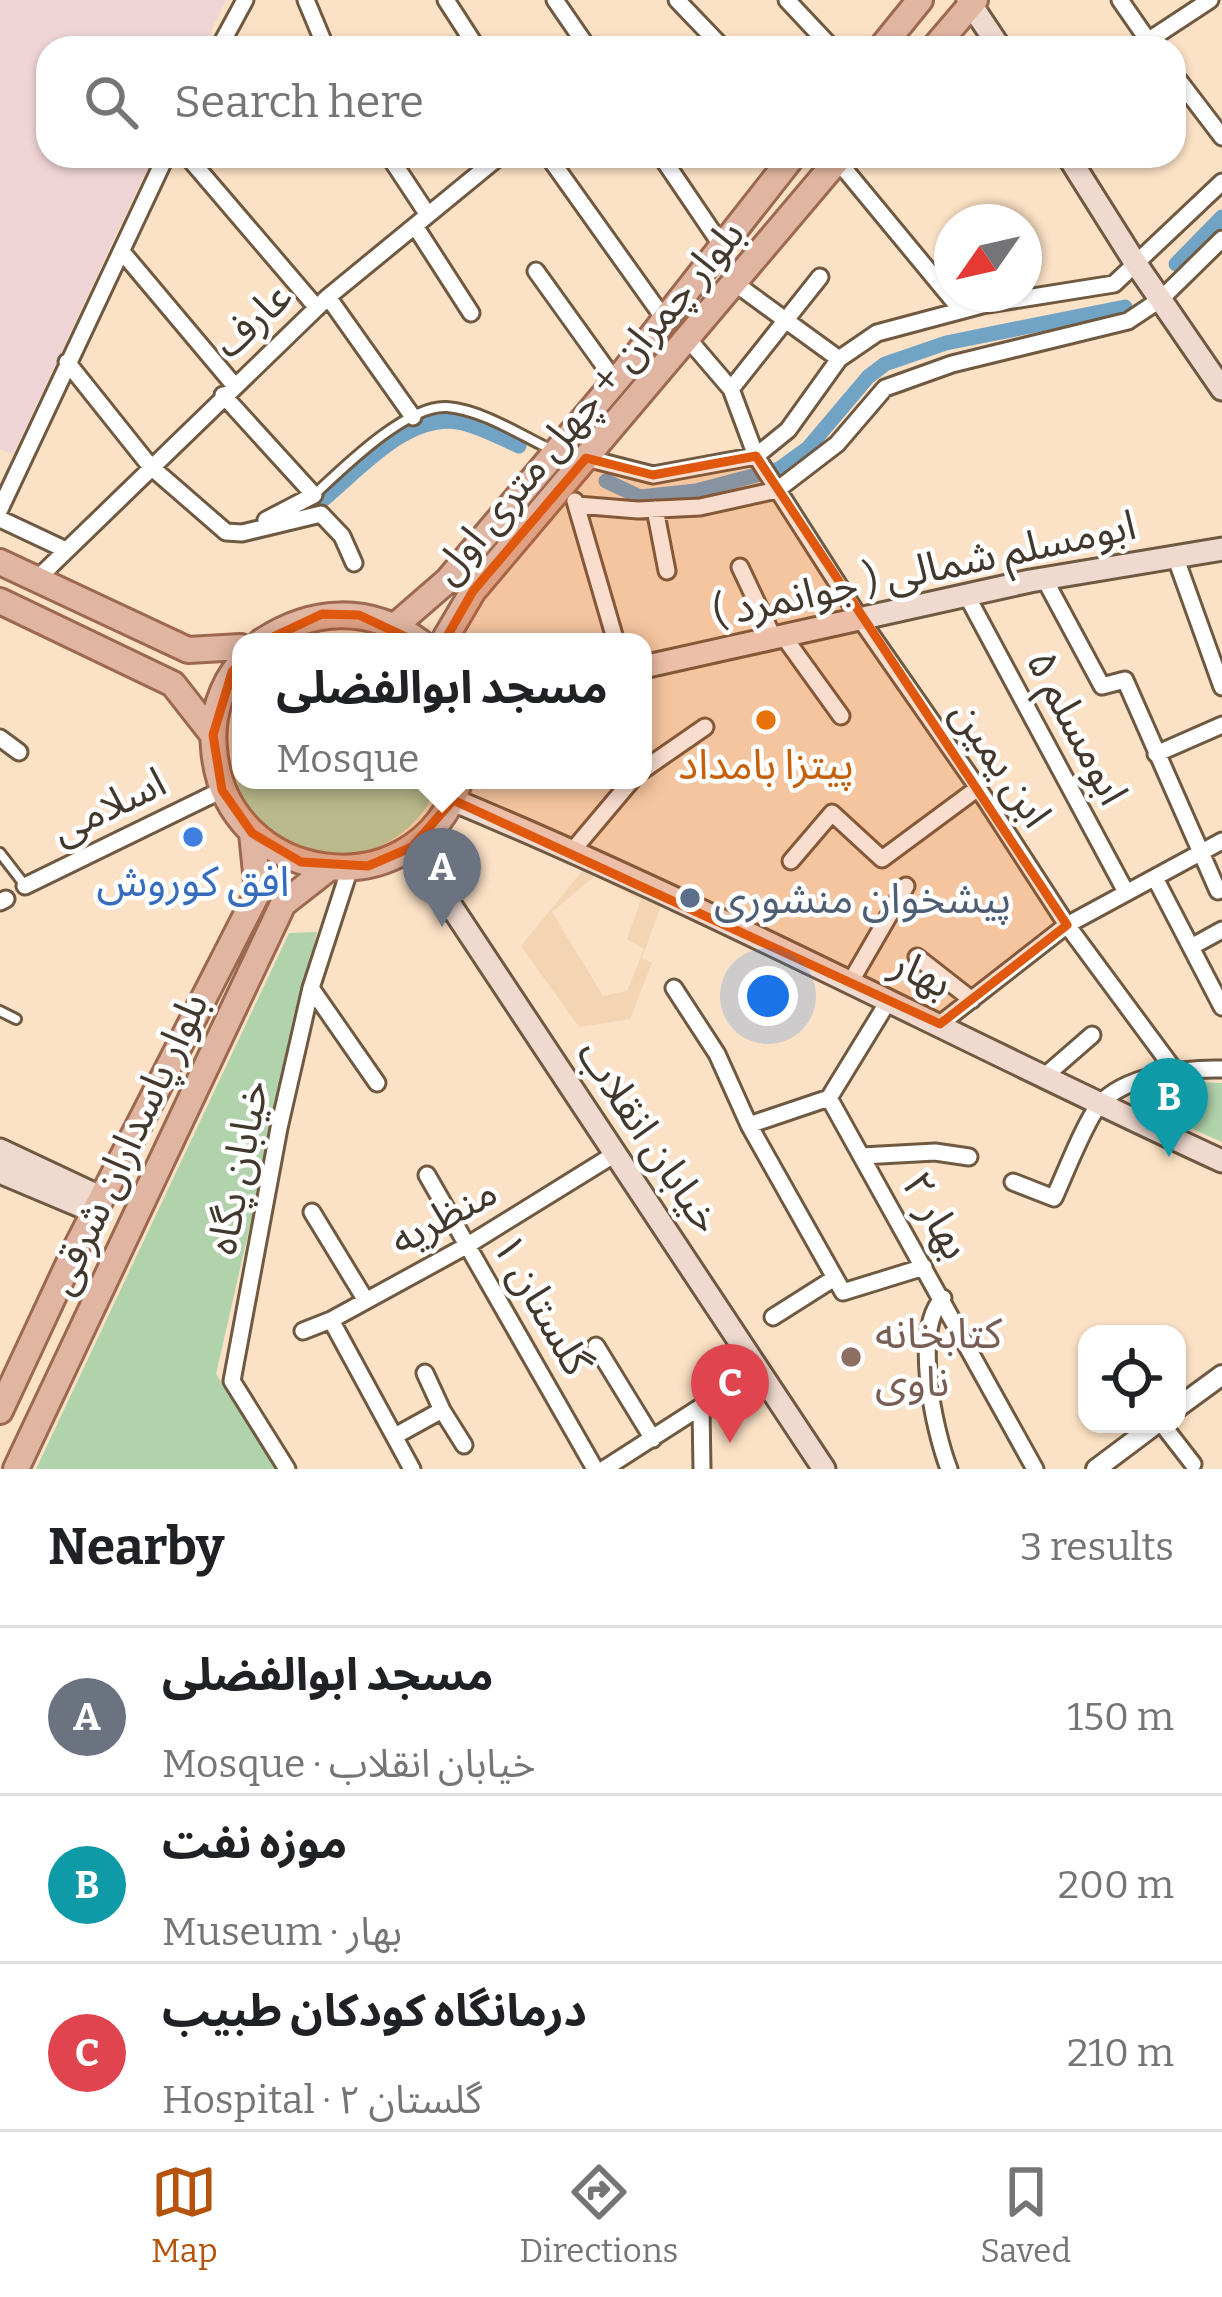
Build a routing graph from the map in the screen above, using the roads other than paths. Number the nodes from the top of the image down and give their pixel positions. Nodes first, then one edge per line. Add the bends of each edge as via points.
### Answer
1 (245, 0) edge
2 (306, 0) edge
3 (446, 0) edge
4 (555, 0) edge
5 (677, 0) edge
6 (787, 0) edge
7 (920, 0) edge
8 (1120, 0) edge
9 (1210, 0) edge
10 (972, 1) edge
11 (226, 36) edge
12 (321, 36) edge
13 (469, 36) edge
14 (580, 36) edge
15 (712, 36) edge
16 (821, 36) edge
17 (891, 36) edge
18 (944, 36) edge
19 (993, 36) edge
20 (1141, 36) edge
21 (1159, 36) edge
22 (1186, 90) edge
23 (1222, 137) edge
24 (161, 168) edge
25 (197, 168) edge
26 (394, 168) edge
27 (485, 168) edge
28 (556, 168) edge
29 (669, 168) edge
30 (784, 168) edge
31 (831, 168) edge
32 (847, 168) edge
33 (1076, 168) edge
34 (1222, 182) edge
35 (421, 220) junction
36 (1222, 238) edge
37 (722, 246) junction
38 (123, 253) junction
39 (1136, 264) junction
40 (536, 271) dead end
41 (934, 276) edge
42 (820, 277) dead end
43 (736, 284) junction
44 (1042, 296) edge
45 (1162, 299) junction
46 (322, 303) junction
47 (954, 312) edge
48 (471, 313) dead end
49 (664, 320) junction
50 (788, 320) junction
51 (689, 340) junction
52 (839, 359) junction
53 (67, 362) junction
54 (615, 381) junction
55 (731, 388) junction
56 (1222, 389) edge
57 (229, 390) junction
58 (413, 417) junction
59 (554, 451) junction
60 (756, 456) junction
61 (586, 458) junction
62 (150, 466) junction
63 (778, 490) junction
64 (314, 495) junction
65 (571, 495) junction
66 (0, 508) edge
67 (655, 509) junction
68 (0, 519) edge
69 (242, 533) junction
70 (66, 550) junction
71 (1222, 550) edge
72 (1175, 556) junction
73 (0, 562) edge
74 (354, 563) dead end
75 (740, 567) dead end
76 (667, 571) dead end
77 (37, 579) junction
78 (1045, 580) junction
79 (968, 596) junction
80 (78, 598) junction
81 (0, 602) edge
82 (861, 620) junction
83 (395, 626) junction
84 (65, 633) junction
85 (274, 633) edge
86 (406, 633) edge
87 (448, 633) edge
88 (613, 633) edge
89 (779, 638) junction
90 (232, 648) edge
91 (652, 665) edge
92 (232, 678) edge
93 (1222, 687) edge
94 (841, 716) dead end
95 (1222, 725) edge
96 (706, 727) dead end
97 (213, 735) junction
98 (0, 737) edge
99 (20, 752) dead end
100 (1156, 754) junction
101 (652, 764) edge
102 (978, 788) junction
103 (624, 789) edge
104 (222, 790) junction
105 (457, 790) edge
106 (252, 833) junction
107 (1222, 841) edge
108 (412, 847) junction
109 (573, 850) junction
110 (1199, 852) junction
111 (0, 853) edge
112 (791, 861) dead end
113 (339, 868) junction
114 (1155, 878) junction
115 (25, 886) joint
116 (906, 886) dead end
117 (1218, 890) dead end
118 (1126, 892) junction
119 (1067, 925) junction
120 (1222, 931) edge
121 (1191, 947) junction
122 (917, 956) dead end
123 (851, 981) junction
124 (311, 988) junction
125 (674, 988) dead end
126 (1219, 996) edge
127 (889, 1000) junction
128 (972, 1000) junction
129 (0, 1011) edge
130 (16, 1019) dead end
131 (940, 1024) junction
132 (1092, 1035) dead end
133 (1222, 1069) edge
134 (1175, 1071) junction
135 (1046, 1076) junction
136 (377, 1083) dead end
137 (829, 1098) junction
138 (1100, 1104) junction
139 (749, 1125) junction
140 (0, 1150) edge
141 (615, 1154) junction
142 (862, 1156) junction
143 (969, 1157) dead end
144 (1220, 1161) edge
145 (0, 1172) edge
146 (427, 1175) dead end
147 (151, 1181) junction
148 (1013, 1182) dead end
149 (99, 1194) junction
150 (312, 1212) dead end
151 (132, 1222) junction
152 (468, 1245) junction
153 (924, 1267) junction
154 (106, 1275) junction
155 (833, 1279) junction
156 (943, 1298) junction
157 (365, 1299) junction
158 (772, 1317) dead end
159 (331, 1320) junction
160 (303, 1331) dead end
161 (596, 1346) dead end
162 (758, 1370) junction
163 (425, 1373) dead end
164 (1219, 1384) edge
165 (1186, 1400) edge
166 (701, 1408) junction
167 (442, 1410) junction
168 (0, 1411) edge
169 (1146, 1433) edge
170 (1167, 1433) edge
171 (395, 1436) junction
172 (653, 1438) junction
173 (464, 1445) dead end
174 (1193, 1464) dead end
175 (16, 1469) edge
176 (286, 1469) edge
177 (412, 1469) edge
178 (599, 1469) edge
179 (702, 1469) edge
180 (824, 1469) edge
181 (950, 1469) edge
182 (1035, 1469) edge
183 (1096, 1469) edge

1 - 11 street
2 - 12 street
3 - 13 street
4 - 14 street
5 - 15 street
6 - 16 street
7 - 17 main road
8 - 20 street
9 - 21 street
10 - 18 main road
10 - 19 main road
22 - 23 street
24 - 38 street
25 - 46 street
26 - 35 street
27 - 35 street, عارف
28 - 49 street
29 - 37 street
30 - 37 main road, بلوار چمران + چهل متری اول
31 - 43 main road, بلوار چمران + چهل متری اول
32 - 41 street
33 - 39 main road
34 - 39 street
35 - 46 street, عارف
35 - 48 street
36 - 45 street
37 - 49 main road, بلوار چمران + چهل متری اول
38 - 53 street
38 - 57 street
39 - 44 street via 1114,284
39 - 45 main road
40 - 54 street
42 - 50 street
43 - 50 street
43 - 51 main road, بلوار چمران + چهل متری اول
45 - 56 main road
45 - 63 street via 1128,321 885,388 837,444
46 - 57 street, عارف
46 - 58 street
47 - 52 street via 877,333
49 - 54 main road, بلوار چمران + چهل متری اول
50 - 52 street
50 - 55 street
51 - 55 street
51 - 61 main road, بلوار چمران + چهل متری اول
52 - 60 street via 788,430
53 - 62 street
53 - 66 street
54 - 59 main road, بلوار چمران + چهل متری اول
55 - 60 street
57 - 62 street, عارف
57 - 64 street
58 - 59 lane via 442,406
58 - 64 lane
59 - 83 main road, بلوار چمران + چهل متری اول via 448,580
60 - 61 street via 653,476
60 - 63 street, ابن یمین
61 - 65 main road, بلوار چمران + چهل متری اول
62 - 69 street via 226,532
62 - 70 street, عارف
63 - 67 street
63 - 82 street, ابن یمین
64 - 69 street
65 - 67 street
65 - 87 main road, بلوار چمران + چهل متری اول via 472,591
65 - 88 street
67 - 76 street
68 - 70 street
69 - 74 street via 321,514
70 - 77 street, عارف
71 - 72 main road, ابومسلم شمالی ( جوانمرد )
72 - 78 main road, ابومسلم شمالی ( جوانمرد )
72 - 93 street
73 - 77 main road
75 - 89 street
77 - 80 main road
78 - 79 main road, ابومسلم شمالی ( جوانمرد )
78 - 100 street via 1102,686 1125,680
79 - 82 main road, ابومسلم شمالی ( جوانمرد )
79 - 118 street, ابومسلم ۵
80 - 84 main road via 84,616
80 - 90 main road via 188,650
81 - 84 main road
82 - 89 main road, ابومسلم شمالی ( جوانمرد )
82 - 102 street, ابن یمین
83 - 85 main road via 322,614
83 - 86 main road
84 - 97 main road via 173,684
89 - 91 main road, ابومسلم شمالی ( جوانمرد )
89 - 94 street
92 - 97 main road
95 - 100 street
96 - 101 street
97 - 104 main road
98 - 99 street
100 - 110 street
102 - 112 street via 882,859 832,813
102 - 119 street, ابن یمین
103 - 109 street
104 - 106 main road
104 - 115 street, اسلامی
105 - 108 main road
105 - 109 main road, بهار
106 - 113 main road via 301,862
106 - 149 main road, بلوار پاسداران شرقی via 258,892
107 - 110 street
108 - 113 main road
108 - 141 main road, خیابان انقلاب
109 - 123 main road, بهار
110 - 114 street
110 - 117 street
111 - 115 lane
113 - 124 street, خیابان پگاه
113 - 147 main road, بلوار پاسداران شرقی via 283,904
114 - 118 street
114 - 121 street
116 - 123 street
118 - 119 street
119 - 128 street
119 - 134 street, ابن یمین
120 - 121 street
121 - 126 street
122 - 128 street
123 - 127 main road, بهار
124 - 136 street
124 - 176 street, خیابان پگاه via 232,1381
125 - 139 street via 717,1054
127 - 131 main road, بهار
127 - 137 street
128 - 131 street
129 - 130 lane
131 - 135 main road, بهار
132 - 135 street
133 - 134 street
134 - 138 street
135 - 138 main road, بهار
137 - 139 street
137 - 142 street, بهار ۲
138 - 144 main road, بهار
138 - 148 street via 1054,1198
139 - 155 street
140 - 149 main road
141 - 152 street, منظریه
141 - 162 main road, خیابان انقلاب
142 - 143 street
142 - 153 street, بهار ۲
145 - 149 main road
146 - 152 street, گلستان ۱
147 - 151 main road, بلوار پاسداران شرقی
147 - 154 street via 152,1198 119,1268
149 - 151 main road
149 - 168 main road, بلوار پاسداران شرقی
150 - 157 street
151 - 154 main road, بلوار پاسداران شرقی
152 - 157 street, منظریه
152 - 178 street, گلستان ۱
153 - 155 street via 843,1292
153 - 156 street, بهار ۲
154 - 175 main road, بلوار پاسداران شرقی
155 - 158 street
156 - 181 street via 927,1342
156 - 182 street, بهار ۲
157 - 159 street, منظریه
159 - 160 street, منظریه
159 - 171 street
161 - 172 street, گلستان ۱
162 - 166 street
162 - 180 main road, خیابان انقلاب
163 - 167 street
164 - 165 street
166 - 172 street
166 - 179 street
167 - 171 street
167 - 173 street
169 - 183 street
170 - 174 street
171 - 177 street
172 - 178 street

